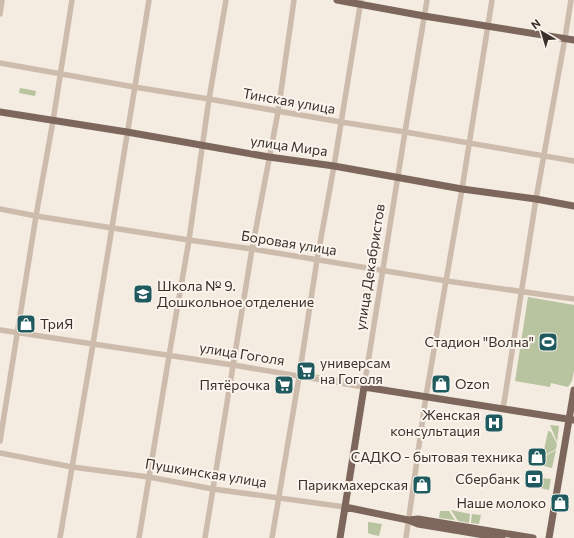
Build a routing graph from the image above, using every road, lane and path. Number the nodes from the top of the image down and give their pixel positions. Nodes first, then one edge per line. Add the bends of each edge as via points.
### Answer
1 (2, 0) edge
2 (72, 0) edge
3 (149, 0) edge
4 (226, 0) edge
5 (294, 0) edge
6 (337, 0) edge
7 (427, 0) edge
8 (492, 0) edge
9 (571, 0) edge
10 (361, 2) edge
11 (0, 14) edge
12 (424, 16) junction
13 (488, 26) junction
14 (565, 38) junction
15 (574, 40) edge
16 (0, 63) edge
17 (60, 74) junction
18 (134, 88) junction
19 (209, 99) junction
20 (0, 112) edge
21 (278, 112) junction
22 (53, 121) junction
23 (341, 122) junction
24 (127, 132) junction
25 (405, 132) junction
26 (470, 144) junction
27 (203, 146) junction
28 (543, 156) junction
29 (269, 157) junction
30 (574, 161) edge
31 (334, 166) junction
32 (398, 177) junction
33 (462, 189) junction
34 (536, 199) junction
35 (574, 206) edge
36 (0, 209) edge
37 (36, 216) junction
38 (111, 228) junction
39 (189, 240) junction
40 (252, 249) junction
41 (317, 260) junction
42 (382, 270) junction
43 (447, 281) junction
44 (521, 292) junction
45 (574, 300) edge
46 (0, 330) edge
47 (17, 332) junction
48 (93, 344) junction
49 (169, 356) junction
50 (233, 365) junction
51 (299, 377) junction
52 (364, 387) junction
53 (574, 390) edge
54 (426, 396) junction
55 (503, 409) junction
56 (571, 419) edge
57 (0, 441) edge
58 (0, 454) edge
59 (72, 466) junction
60 (149, 477) junction
61 (214, 489) junction
62 (279, 498) junction
63 (346, 507) junction
64 (408, 520) junction
65 (480, 534) edge
66 (60, 538) edge
67 (139, 538) edge
68 (205, 538) edge
69 (272, 538) edge
70 (340, 538) edge
71 (406, 538) edge
72 (502, 538) edge
73 (533, 538) edge
74 (549, 538) edge

1 - 11 street
2 - 17 street
3 - 18 street
4 - 19 street
5 - 21 street
6 - 10 main road
7 - 12 street, улица Декабристов
8 - 13 street
9 - 14 street
10 - 12 main road
10 - 23 street
12 - 13 main road
12 - 25 street, улица Декабристов
13 - 14 main road
13 - 26 street
14 - 15 main road
14 - 28 street
16 - 17 street, Тинская улица
17 - 18 street, Тинская улица
17 - 22 street
18 - 19 street, Тинская улица
18 - 24 street
19 - 21 street, Тинская улица
19 - 27 street
20 - 22 main road, улица Мира
21 - 23 street, Тинская улица
21 - 29 street
22 - 24 main road, улица Мира
22 - 37 street
23 - 25 street, Тинская улица
23 - 31 street
24 - 27 main road, улица Мира
24 - 38 street
25 - 26 street, Тинская улица
25 - 32 street, улица Декабристов
26 - 28 street, Тинская улица
26 - 33 street
27 - 29 main road, улица Мира
27 - 39 street
28 - 30 street, Тинская улица
28 - 34 street
29 - 31 main road, улица Мира
29 - 40 street
31 - 32 main road, улица Мира
31 - 41 street
32 - 33 main road, улица Мира
32 - 42 street, улица Декабристов
33 - 34 main road, улица Мира
33 - 43 street
34 - 35 main road, улица Мира
34 - 44 street
36 - 37 street, Боровая улица
37 - 38 street, Боровая улица
37 - 47 street
38 - 39 street, Боровая улица
38 - 48 street
39 - 40 street, Боровая улица
39 - 49 street
40 - 41 street, Боровая улица
40 - 50 street
41 - 42 street, Боровая улица
41 - 51 street
42 - 43 street, Боровая улица
42 - 52 street, улица Декабристов
43 - 44 street, Боровая улица
43 - 54 street
44 - 45 street, Боровая улица
44 - 55 street
46 - 47 street, улица Гоголя
47 - 48 street, улица Гоголя
47 - 57 street
48 - 49 street, улица Гоголя
48 - 59 street
49 - 50 street, улица Гоголя
49 - 60 street
50 - 51 street, улица Гоголя
50 - 61 street
51 - 52 street, улица Гоголя
51 - 62 street
52 - 54 main road, улица Гоголя
52 - 63 main road, улица Декабристов
53 - 56 main road
54 - 55 main road, улица Гоголя
54 - 64 street
55 - 56 main road, улица Гоголя
56 - 74 main road
58 - 59 street, Пушкинская улица
59 - 60 street, Пушкинская улица
59 - 66 street
60 - 61 street, Пушкинская улица
60 - 67 street
61 - 62 street, Пушкинская улица
61 - 68 street
62 - 63 street, Пушкинская улица
62 - 69 street
63 - 64 main road, Пушкинская улица
63 - 70 main road, улица Декабристов
64 - 65 main road, Пушкинская улица via 418,519
64 - 71 street
65 - 72 main road, Пушкинская улица
65 - 73 main road, Пушкинская улица

